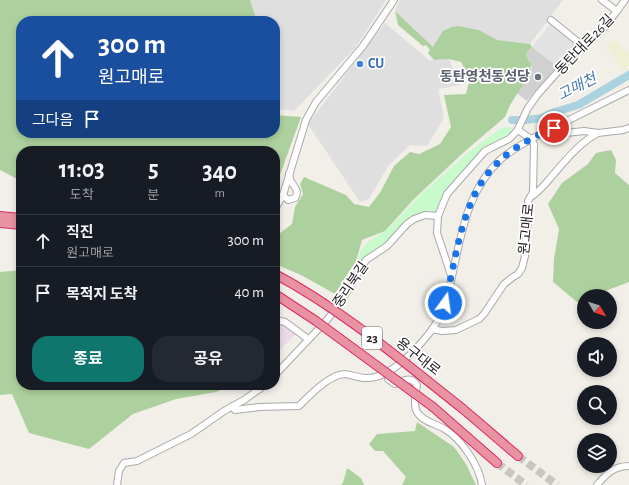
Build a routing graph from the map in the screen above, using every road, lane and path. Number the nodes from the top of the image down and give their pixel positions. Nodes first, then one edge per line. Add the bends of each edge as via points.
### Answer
1 (394, 0) edge
2 (602, 0) edge
3 (625, 0) edge
4 (617, 11) junction
5 (551, 20) dead end
6 (583, 46) junction
7 (629, 90) edge
8 (519, 128) junction
9 (629, 128) edge
10 (544, 132) junction
11 (598, 133) junction
12 (531, 139) junction
13 (289, 174) junction
14 (282, 195) junction
15 (532, 196) junction
16 (280, 199) edge
17 (0, 216) edge
18 (438, 216) junction
19 (16, 218) edge
20 (0, 223) edge
21 (16, 225) edge
22 (452, 276) junction
23 (280, 277) edge
24 (280, 297) edge
25 (280, 321) edge
26 (432, 329) junction
27 (308, 339) junction
28 (280, 370) edge
29 (388, 372) junction
30 (258, 390) edge
31 (232, 406) junction
32 (518, 456) tunnel mouth
33 (497, 463) tunnel mouth
34 (629, 466) edge
35 (117, 485) edge
36 (482, 485) edge
37 (598, 485) edge

1 - 13 street via 363,46 316,102 306,120
2 - 4 street, 동탄대로26길
3 - 4 street
4 - 6 street, 동탄대로26길 via 600,32
5 - 6 street
6 - 8 street, 동탄대로26길 via 538,94
7 - 10 street
8 - 12 street
8 - 18 street via 509,139 485,152 451,188
9 - 11 street
10 - 11 street
10 - 12 street
11 - 15 street via 574,151
12 - 15 street, 원고매로 via 534,144
12 - 22 street via 501,159 483,180 473,197 464,222
13 - 14 street
13 - 14 street via 291,182 297,188 297,194 295,198 288,200
14 - 16 street
15 - 26 street, 원고매로 via 527,209 524,262 518,274 504,284 479,319 456,330
17 - 19 highway
18 - 22 street via 437,233
18 - 27 street, 중리북길 via 425,215 414,219 388,246 366,260 340,303
20 - 21 highway
22 - 26 street via 445,303
23 - 32 highway, 용구대로 / 23, bridge via 338,312 463,409
24 - 33 highway, 23, bridge via 433,407
25 - 27 street
26 - 29 street via 408,357
27 - 28 street, 중리북길
29 - 31 street via 374,378 346,374 337,376 320,385 299,406 235,410
29 - 36 street via 388,380 395,384 406,379 416,382 418,414 457,440 478,468
30 - 31 street
31 - 35 street via 191,434 137,461 124,463 119,471
34 - 37 street via 614,468

